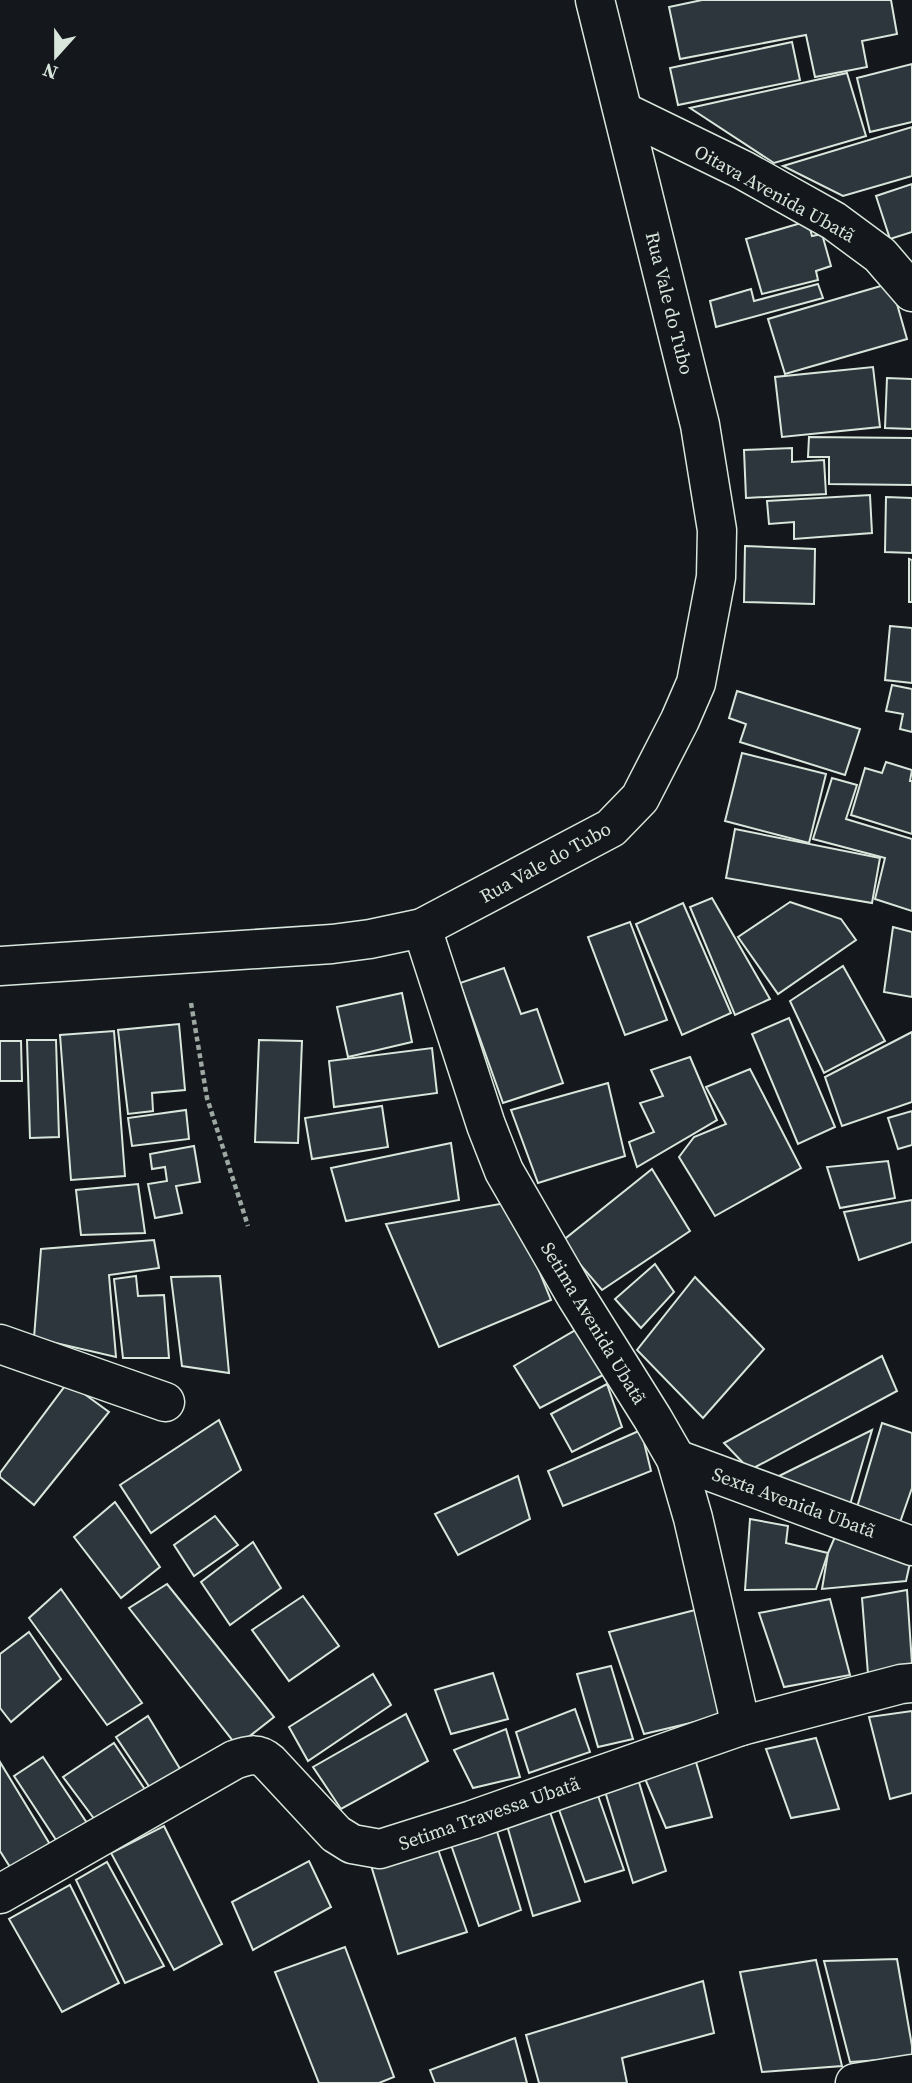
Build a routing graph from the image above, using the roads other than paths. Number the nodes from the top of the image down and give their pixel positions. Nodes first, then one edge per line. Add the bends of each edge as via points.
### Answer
1 (595, 0) edge
2 (624, 112) junction
3 (912, 292) edge
4 (422, 928) junction
5 (0, 966) edge
6 (0, 1344) edge
7 (165, 1402) dead end
8 (676, 1459) junction
9 (912, 1546) edge
10 (912, 1683) edge
11 (741, 1726) junction
12 (0, 1894) edge
13 (912, 2074) edge
14 (855, 2083) edge

1 - 2 street, Rua Vale do Tubo
2 - 3 street, Oitava Avenida Ubatã via 834,221 880,255
2 - 4 street, Rua Vale do Tubo via 700,425 717,530 716,577 695,683 640,798 611,828
4 - 5 street, Rua Vale do Tubo via 332,944
4 - 8 street, Setima Avenida Ubatã via 504,1171
6 - 7 street
8 - 9 street, Sexta Avenida Ubatã
8 - 11 street, Setima Avenida Ubatã
10 - 11 street, Setima Travessa Ubatã
11 - 12 street, Setima Travessa Ubatã via 380,1849 352,1844 336,1834 269,1762 250,1755
13 - 14 street

